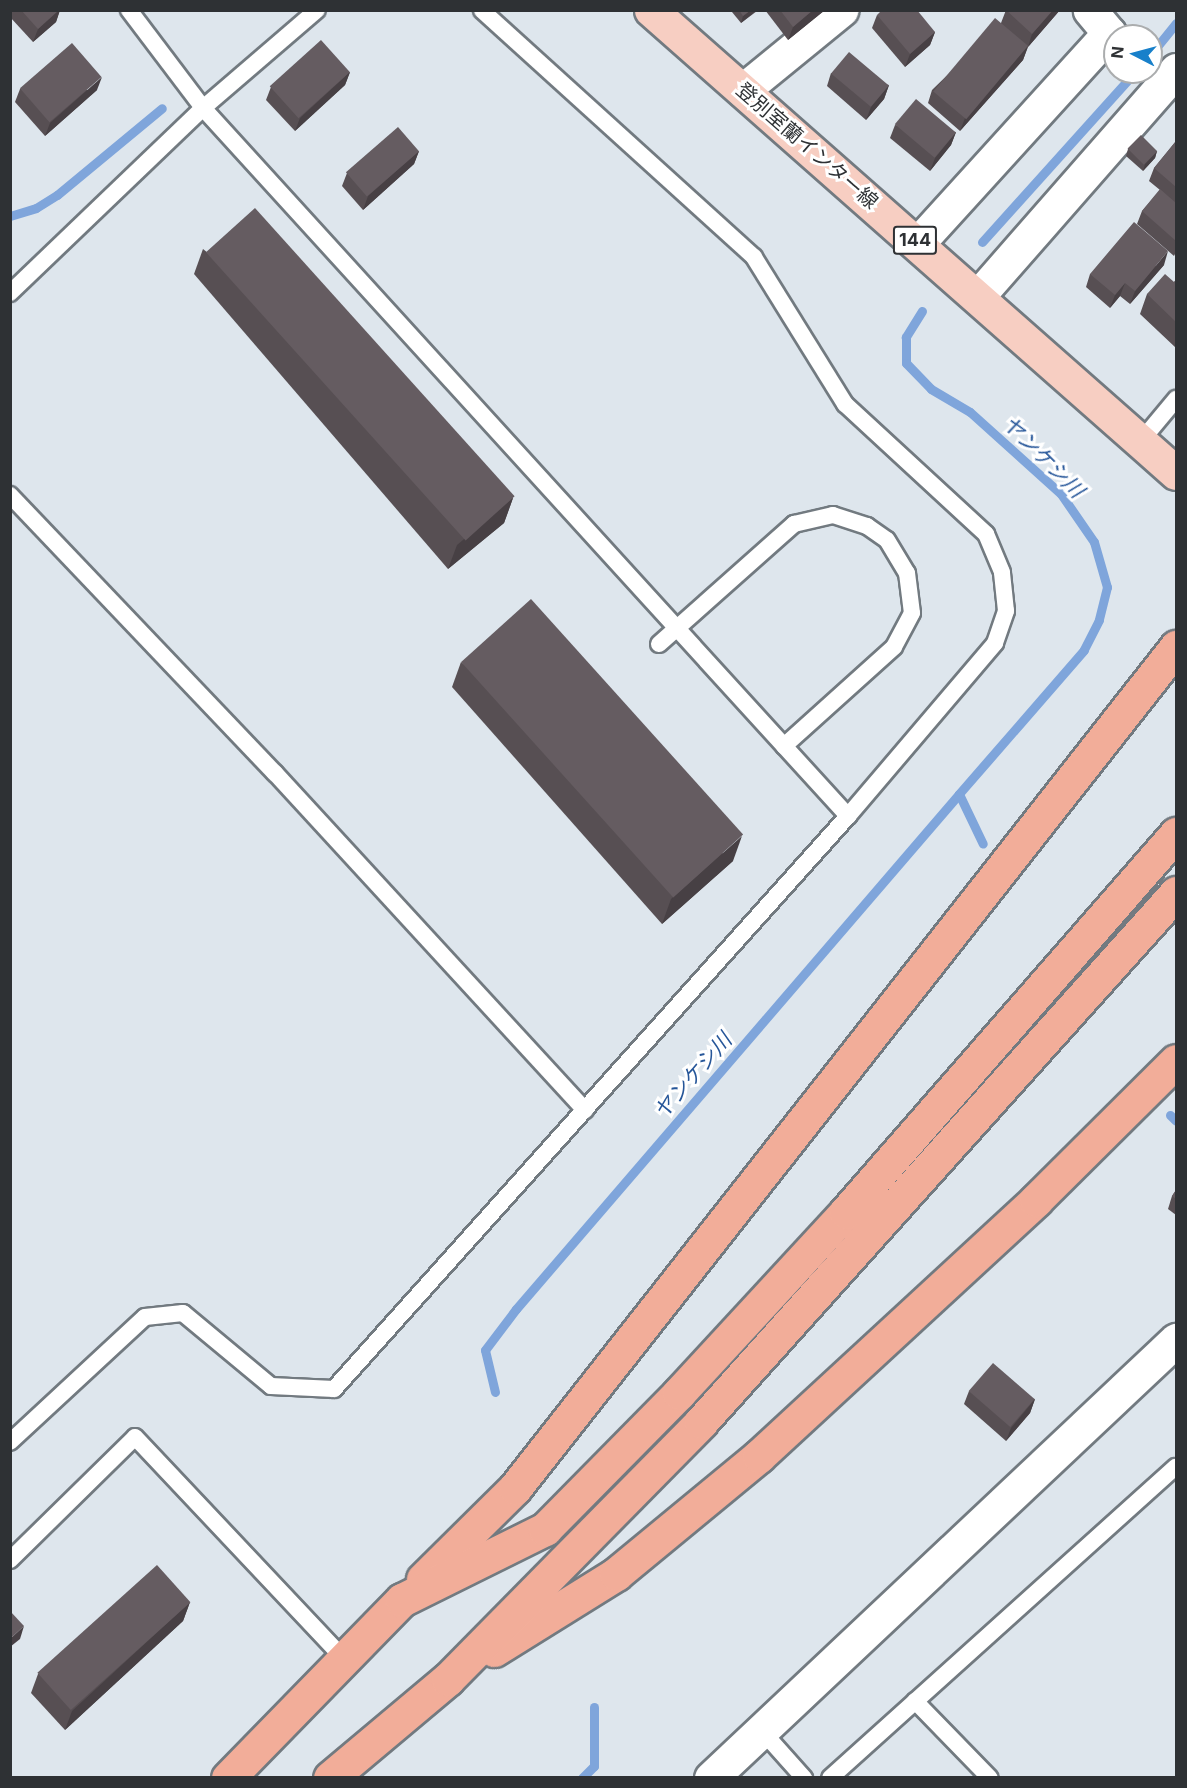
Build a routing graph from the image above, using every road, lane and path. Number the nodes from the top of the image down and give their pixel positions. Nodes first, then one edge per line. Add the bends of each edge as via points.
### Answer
1 (129, 10) edge
2 (316, 10) edge
3 (482, 10) edge
4 (651, 10) edge
5 (841, 10) edge
6 (1090, 10) edge
7 (1176, 70) edge
8 (743, 90) junction
9 (203, 108) junction
10 (918, 243) junction
11 (10, 293) edge
12 (979, 295) junction
13 (1176, 399) edge
14 (1141, 441) junction
15 (1176, 473) edge
16 (10, 495) edge
17 (676, 628) junction
18 (659, 644) dead end
19 (1176, 648) edge
20 (784, 746) junction
21 (848, 816) junction
22 (1176, 834) edge
23 (1176, 893) edge
24 (1176, 1061) edge
25 (585, 1110) junction
26 (1176, 1340) edge
27 (10, 1442) edge
28 (1176, 1467) edge
29 (10, 1560) edge
30 (402, 1600) junction
31 (344, 1659) junction
32 (448, 1679) junction
33 (915, 1701) junction
34 (763, 1732) junction
35 (228, 1778) edge
36 (330, 1778) edge
37 (711, 1778) edge
38 (804, 1778) edge
39 (830, 1778) edge
40 (990, 1778) edge

1 - 9 lane
2 - 9 lane
3 - 21 lane via 754,257 845,404 986,534 1002,572 1006,611 995,643
4 - 8 main road, 登別室蘭インター線 / 144
5 - 8 street
6 - 10 street via 1109,33
7 - 12 street
8 - 10 main road, 登別室蘭インター線 / 144
9 - 11 lane
9 - 17 lane
10 - 12 main road, 登別室蘭インター線 / 144
12 - 14 main road, 登別室蘭インター線 / 144
13 - 14 lane
14 - 15 main road, 登別室蘭インター線 / 144
16 - 25 lane via 275,773
17 - 18 lane
17 - 20 lane
17 - 20 lane via 794,524 833,515 867,526 887,540 907,573 912,613 894,647
19 - 30 highway via 515,1488
20 - 21 lane
21 - 25 lane
22 - 30 highway via 846,1212 679,1394 545,1529
23 - 32 highway via 708,1413
24 - 32 highway via 1036,1200 759,1456 616,1574
25 - 27 lane via 334,1389 271,1386 183,1313 146,1317
26 - 34 street
28 - 33 lane
29 - 31 lane via 135,1437
30 - 31 highway
31 - 35 highway
32 - 36 highway
33 - 39 lane
33 - 40 lane
34 - 37 street
34 - 38 lane

